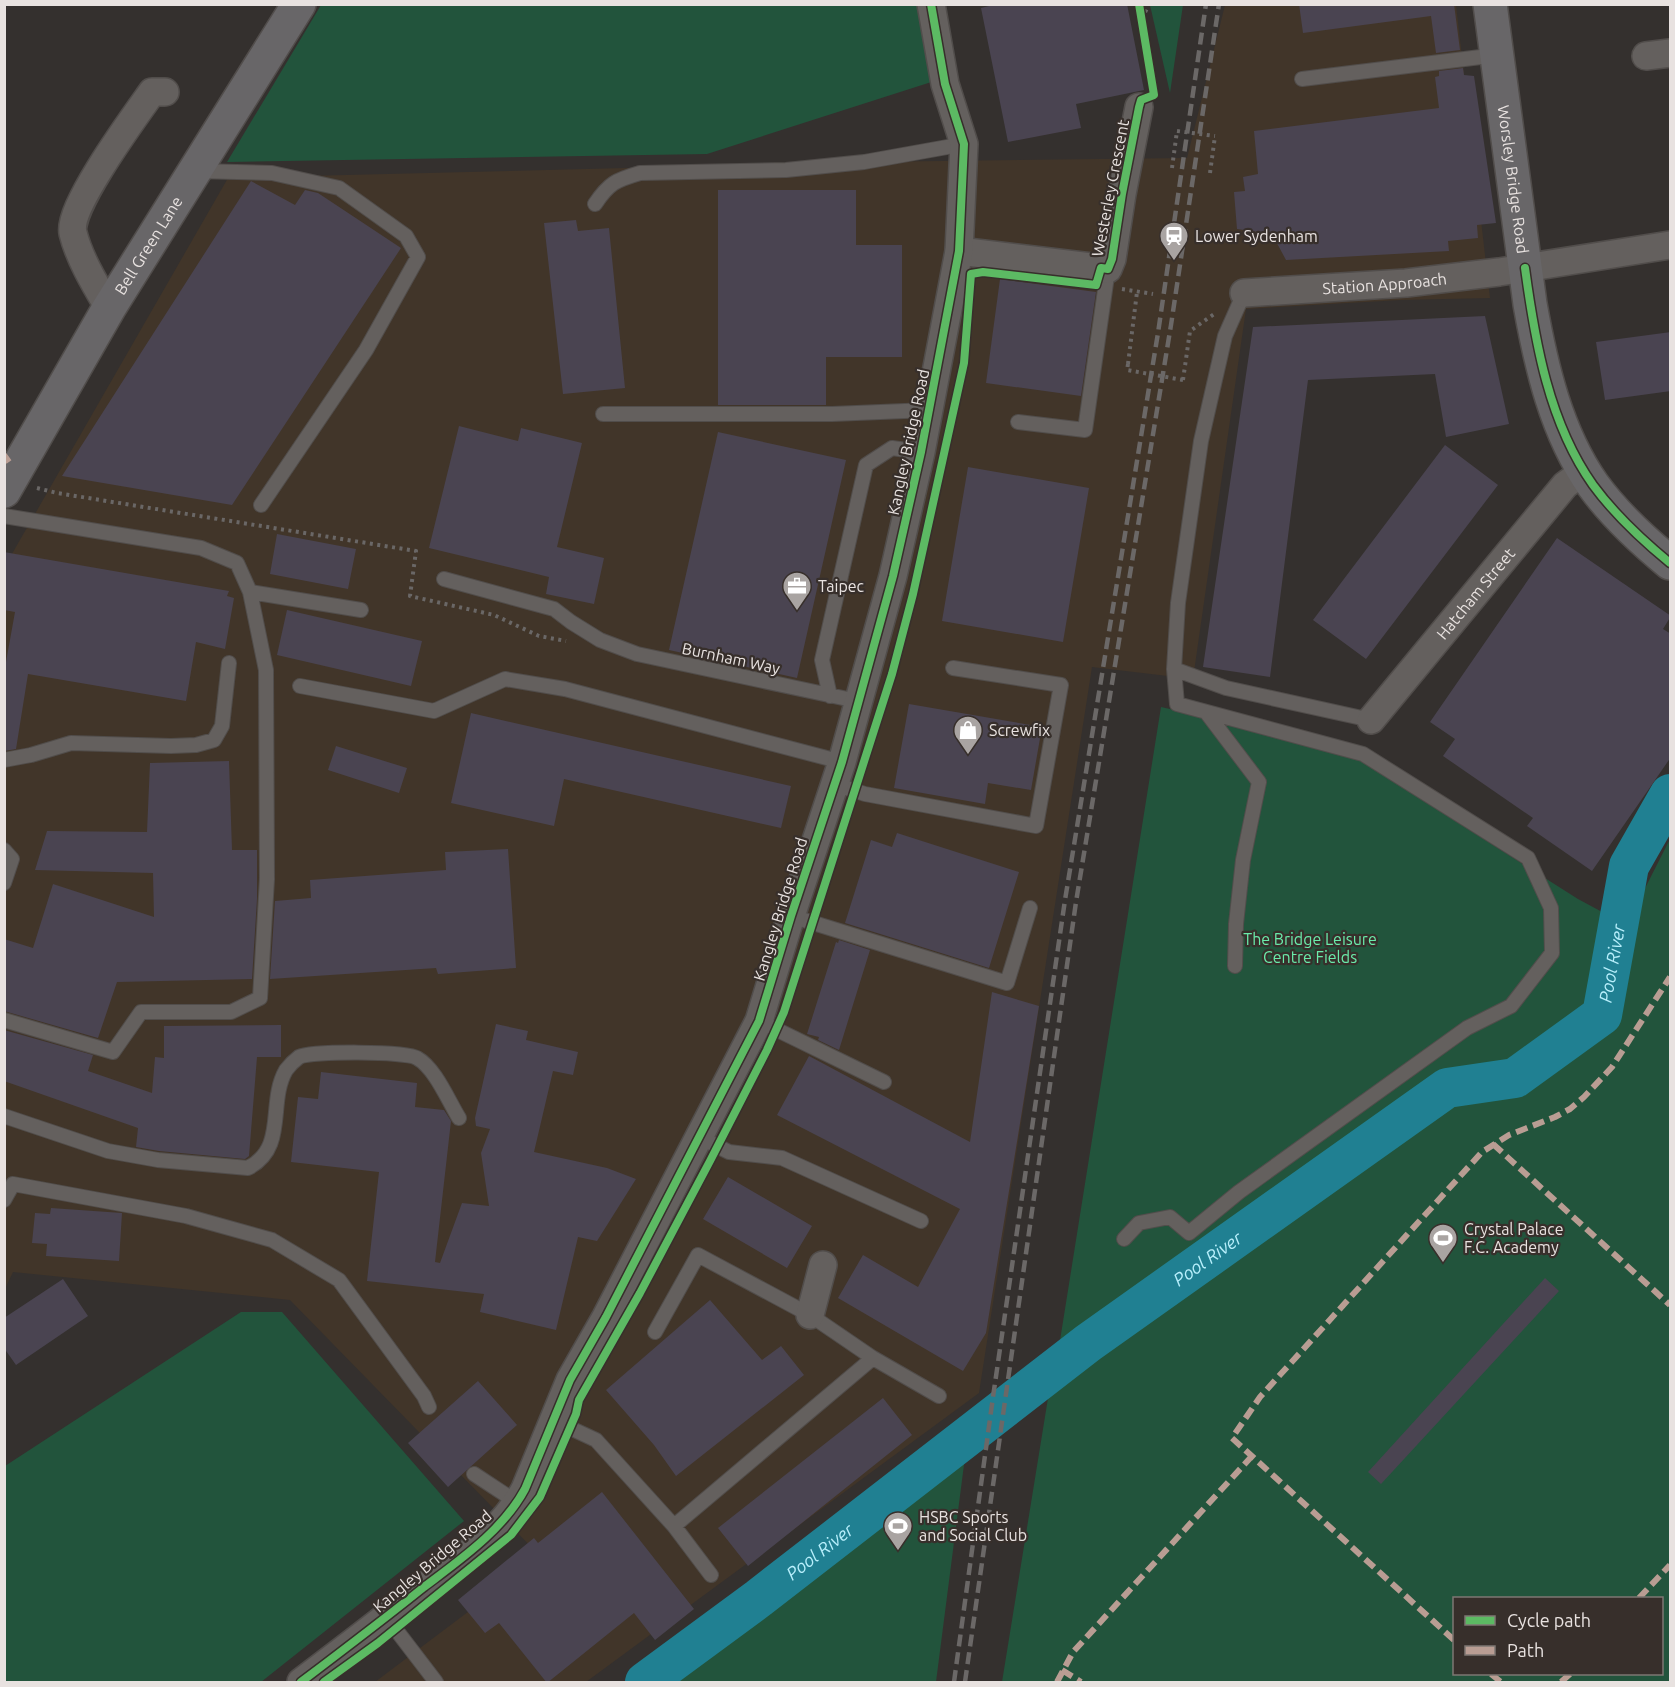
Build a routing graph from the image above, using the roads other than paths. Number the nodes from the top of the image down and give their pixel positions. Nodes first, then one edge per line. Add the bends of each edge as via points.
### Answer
1 (299, 4) edge
2 (931, 4) edge
3 (1490, 4) edge
4 (1497, 55) junction
5 (1302, 79) dead end
6 (165, 92) dead end
7 (1139, 106) dead end
8 (964, 144) junction
9 (195, 171) junction
10 (595, 204) dead end
11 (1671, 245) edge
12 (959, 251) junction
13 (1525, 268) junction
14 (1116, 279) junction
15 (1244, 293) joint
16 (109, 308) junction
17 (929, 410) junction
18 (603, 414) dead end
19 (1018, 422) dead end
20 (921, 452) junction
21 (1584, 471) junction
22 (4, 491) edge
23 (261, 505) dead end
24 (4, 516) edge
25 (1671, 563) edge
26 (444, 579) dead end
27 (250, 592) junction
28 (361, 610) dead end
29 (229, 663) dead end
30 (953, 668) dead end
31 (1174, 669) junction
32 (300, 686) dead end
33 (830, 696) junction
34 (857, 701) junction
35 (1206, 712) junction
36 (1371, 720) joint
37 (4, 760) edge
38 (838, 773) junction
39 (4, 850) edge
40 (4, 883) edge
41 (1030, 908) dead end
42 (791, 916) junction
43 (1235, 966) dead end
44 (4, 1020) edge
45 (759, 1021) junction
46 (884, 1082) dead end
47 (4, 1116) edge
48 (459, 1118) dead end
49 (700, 1138) junction
50 (4, 1200) edge
51 (921, 1221) dead end
52 (1124, 1239) dead end
53 (823, 1265) dead end
54 (810, 1315) junction
55 (655, 1332) dead end
56 (873, 1358) junction
57 (939, 1396) dead end
58 (429, 1407) dead end
59 (553, 1420) junction
60 (474, 1474) dead end
61 (518, 1503) junction
62 (674, 1526) junction
63 (711, 1575) dead end
64 (387, 1618) junction
65 (301, 1683) edge
66 (436, 1683) edge

1 - 9 street, Bell Green Lane
2 - 8 street, Kangley Bridge Road via 945,84
3 - 4 street, Worsley Bridge Road
4 - 5 lane
4 - 13 street, Worsley Bridge Road
6 - 16 street via 152,92 126,128 80,202 72,231
7 - 14 street, Westerley Crescent via 1112,259
8 - 10 lane via 864,162 786,170 640,173 616,180
8 - 12 street, Kangley Bridge Road
9 - 16 street, Bell Green Lane
9 - 23 lane via 272,173 339,188 406,236 418,257 366,350
11 - 13 street, Station Approach
12 - 14 street, Westerley Crescent
12 - 17 street, Kangley Bridge Road
13 - 15 street, Station Approach via 1406,283
13 - 21 street, Worsley Bridge Road via 1544,371
14 - 19 lane via 1084,430
15 - 31 lane via 1225,336 1201,441 1178,603
16 - 22 street, Bell Green Lane
17 - 18 lane
17 - 20 street, Kangley Bridge Road
20 - 33 lane via 892,448 866,465 822,660
20 - 34 street, Kangley Bridge Road via 893,576
21 - 25 street, Worsley Bridge Road via 1621,518
21 - 36 street, Hatcham Street via 1566,485
24 - 27 lane via 201,548 237,563
26 - 33 lane, Burnham Way via 554,609 600,640 637,654
27 - 28 lane
27 - 44 lane via 266,670 267,879 260,998 231,1012 141,1012 113,1052
29 - 37 lane via 222,726 214,740 171,746 71,743
30 - 38 lane via 1061,685 1036,826 865,794
31 - 35 lane via 1176,704
31 - 36 lane via 1226,688
32 - 38 lane via 434,711 505,679 565,689
33 - 34 lane, Burnham Way
34 - 38 street, Kangley Bridge Road
35 - 43 lane via 1259,782 1243,860
35 - 52 lane via 1363,754 1527,858 1551,908 1552,953 1512,1006 1467,1028 1239,1192 1189,1233 1170,1217 1140,1223
38 - 42 street, Kangley Bridge Road
39 - 40 lane via 12,859
41 - 42 lane via 1007,983
42 - 45 street, Kangley Bridge Road
45 - 46 lane
45 - 49 street, Kangley Bridge Road
47 - 48 lane via 108,1150 158,1160 248,1168 259,1163 268,1151 276,1124 280,1084 287,1068 299,1057 316,1053 417,1057 430,1069
49 - 51 lane via 729,1152 782,1158
49 - 59 street, Kangley Bridge Road via 570,1380
50 - 58 lane via 13,1184 186,1216 272,1240 339,1280
53 - 54 street
54 - 55 lane via 698,1255
54 - 56 lane
56 - 57 lane
56 - 62 lane
59 - 61 street, Kangley Bridge Road
59 - 62 lane via 596,1440
60 - 61 lane
61 - 64 street, Kangley Bridge Road via 489,1535
62 - 63 lane
64 - 65 street, Kangley Bridge Road
64 - 66 lane

